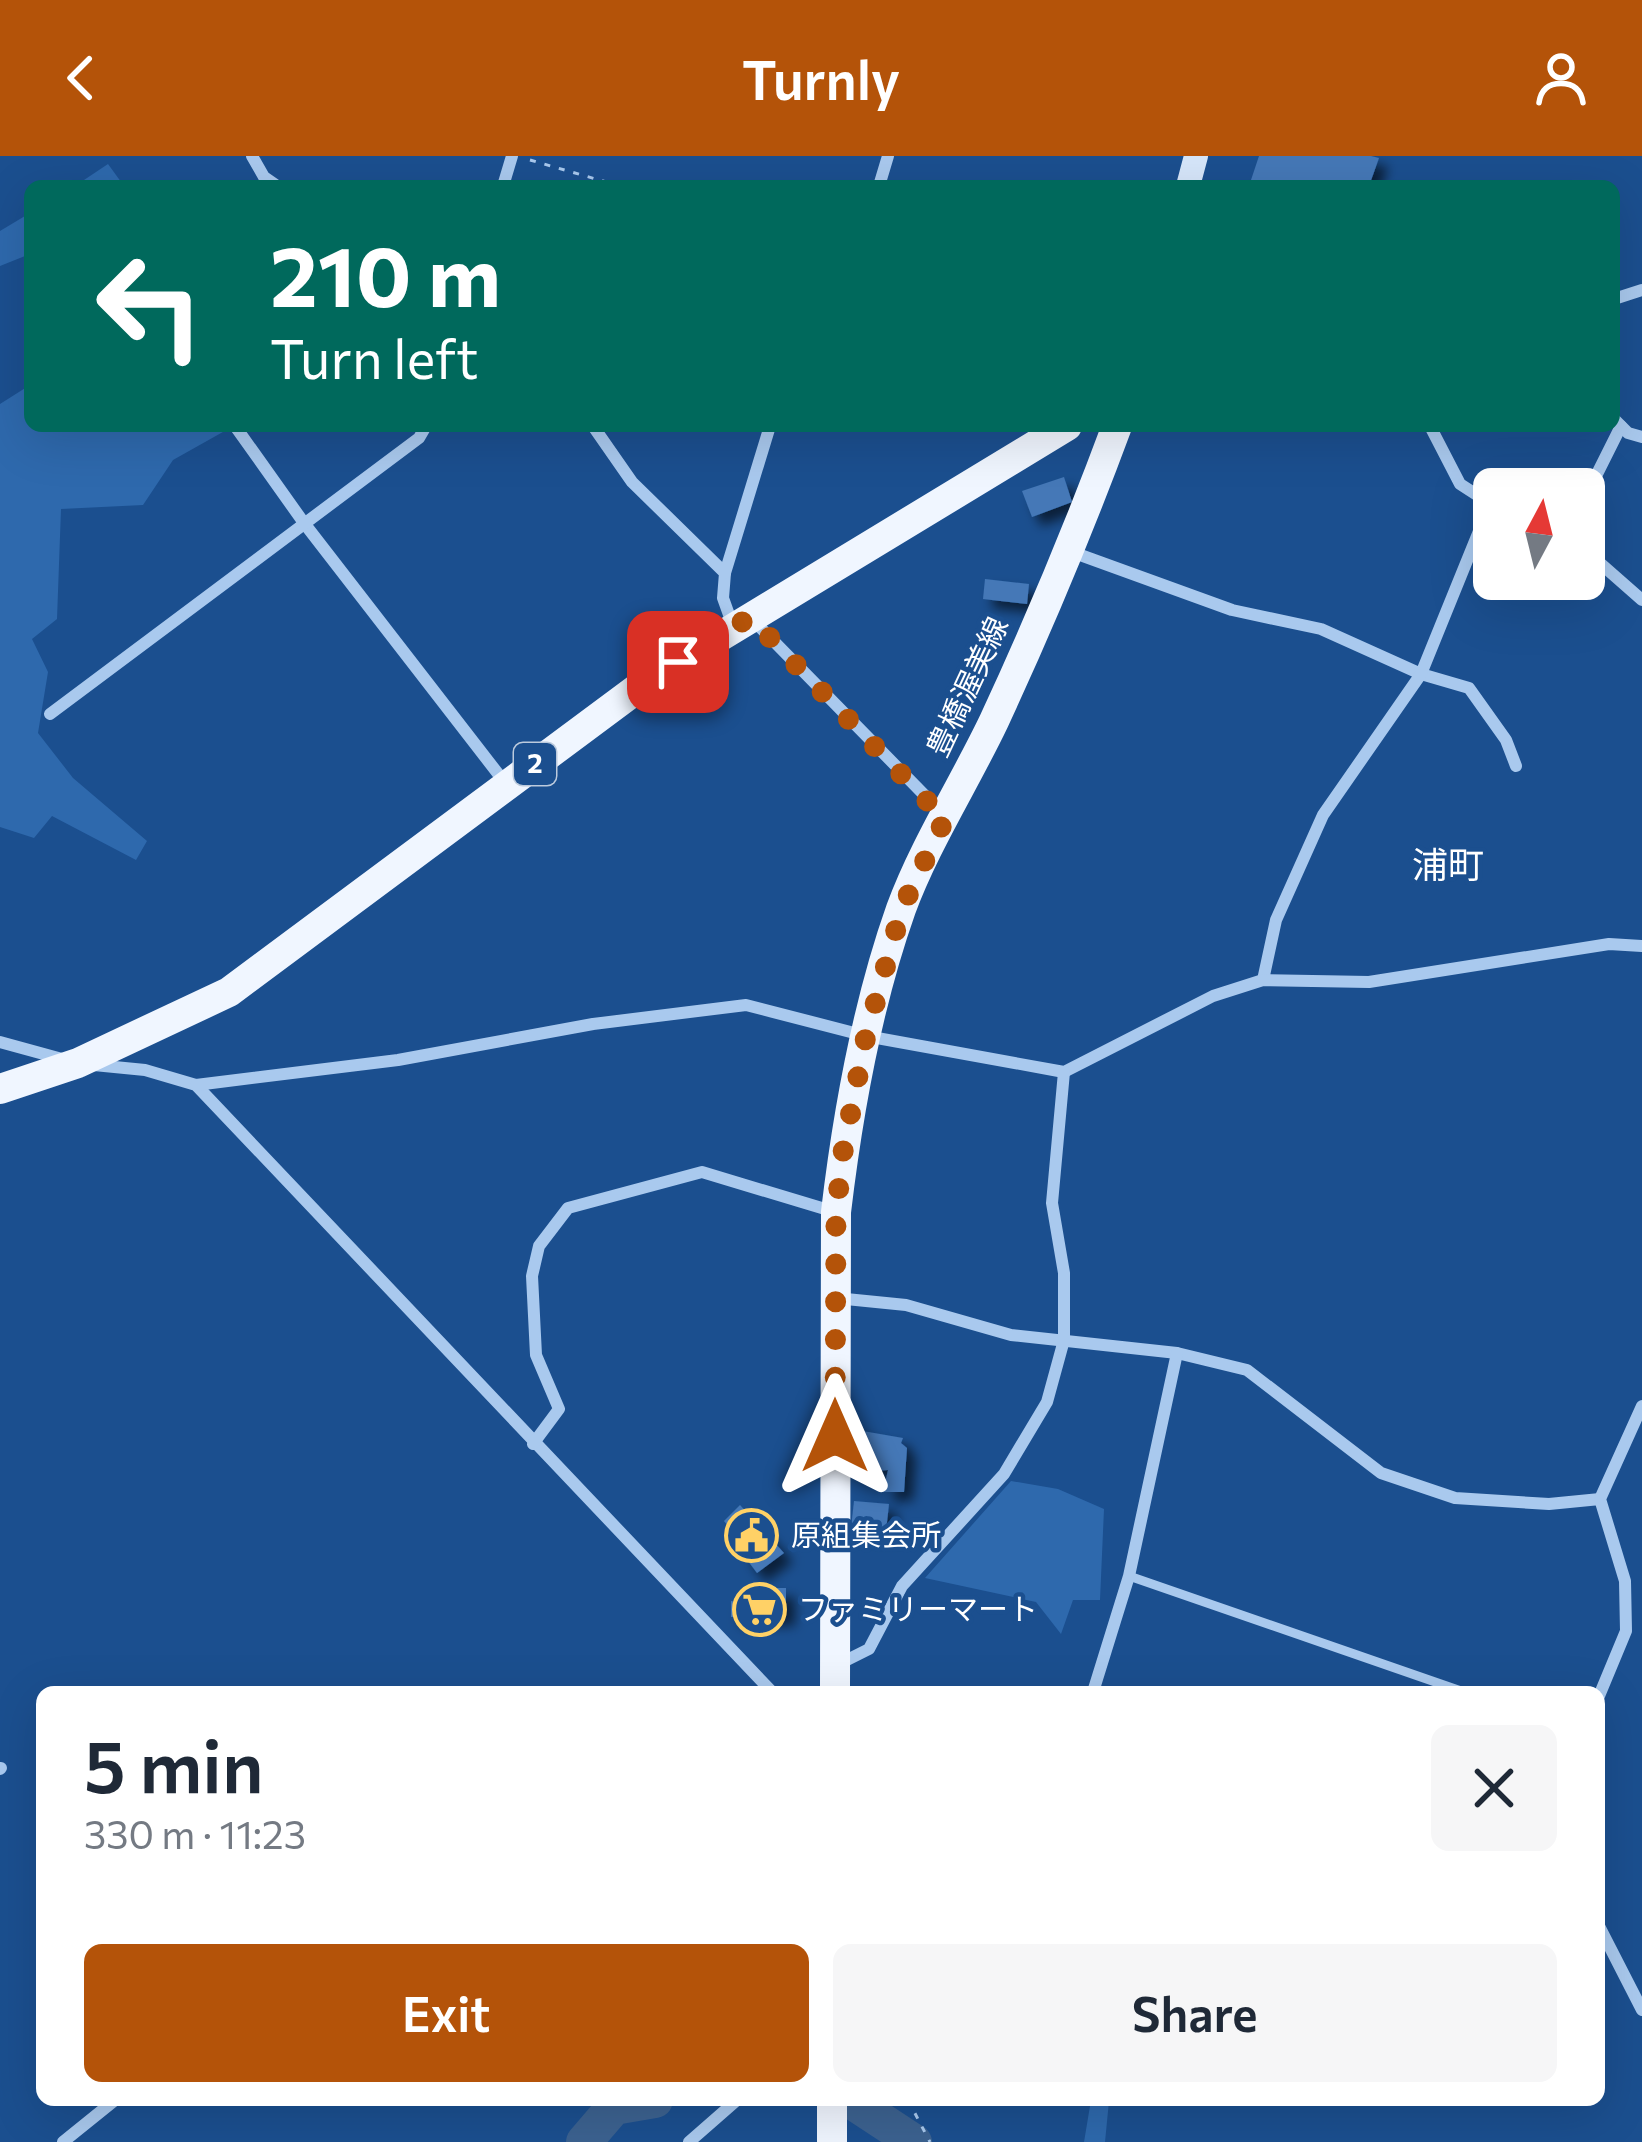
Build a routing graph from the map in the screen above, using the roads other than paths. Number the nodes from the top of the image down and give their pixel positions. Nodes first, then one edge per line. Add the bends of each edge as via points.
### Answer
1 (239, 432) edge
2 (422, 432) edge
3 (597, 432) edge
4 (768, 432) edge
5 (1057, 432) edge
6 (1115, 432) edge
7 (1433, 432) edge
8 (1613, 432) edge
9 (1598, 468) edge
10 (1473, 493) edge
11 (304, 523) junction
12 (1473, 550) edge
13 (1070, 551) junction
14 (1605, 567) edge
15 (725, 573) junction
16 (1642, 600) edge
17 (742, 622) junction
18 (1421, 674) junction
19 (50, 714) dead end
20 (1516, 766) dead end
21 (507, 785) junction
22 (947, 815) junction
23 (1642, 946) edge
24 (1262, 980) junction
25 (866, 1036) junction
26 (0, 1042) edge
27 (78, 1063) junction
28 (1064, 1072) junction
29 (196, 1085) junction
30 (0, 1090) edge
31 (836, 1212) junction
32 (835, 1298) junction
33 (1064, 1340) junction
34 (1177, 1353) junction
35 (1642, 1406) edge
36 (533, 1444) junction
37 (1600, 1499) junction
38 (1129, 1576) junction
39 (835, 1679) edge
40 (766, 1686) edge
41 (1095, 1686) edge
42 (1446, 1686) edge
43 (1603, 1686) edge
44 (1605, 1939) edge
45 (1642, 2011) edge
46 (108, 2106) edge
47 (730, 2106) edge
48 (832, 2106) edge
49 (63, 2142) edge
50 (688, 2142) edge
51 (832, 2142) edge

1 - 11 street
2 - 11 street
3 - 15 street via 632,482
4 - 15 street
5 - 17 main road, 2
6 - 13 main road, 豊橋渥美線
7 - 10 street via 1460,484
8 - 9 street
11 - 19 street
11 - 21 street
12 - 18 street
13 - 18 street via 1232,610 1321,629
13 - 22 main road, 豊橋渥美線
14 - 16 street
15 - 17 street via 723,598
17 - 21 main road, 2
17 - 22 street
18 - 20 street via 1469,688
18 - 24 street via 1323,815 1276,920
21 - 27 main road, 2 via 230,992
22 - 25 main road, 豊橋渥美線 via 902,908
23 - 24 street via 1610,944 1369,982
24 - 28 street via 1213,996
25 - 28 street
25 - 29 street via 746,1005
25 - 31 main road, 豊橋渥美線
26 - 27 street
27 - 29 street
27 - 30 main road, 2
28 - 33 street via 1052,1203
29 - 36 street
31 - 32 main road, 豊橋渥美線
31 - 36 street via 702,1172 568,1208 539,1246 532,1276 536,1354 559,1409
32 - 33 street
32 - 39 main road, 豊橋渥美線
33 - 34 street
33 - 39 street via 1047,1402 1004,1474 902,1586 868,1648
34 - 37 street via 1247,1370 1381,1473 1455,1498
34 - 38 street
35 - 37 street
36 - 40 street
37 - 43 street via 1625,1581 1626,1631
38 - 41 street
38 - 42 lane
44 - 45 street
46 - 49 street
47 - 50 street
48 - 51 main road

